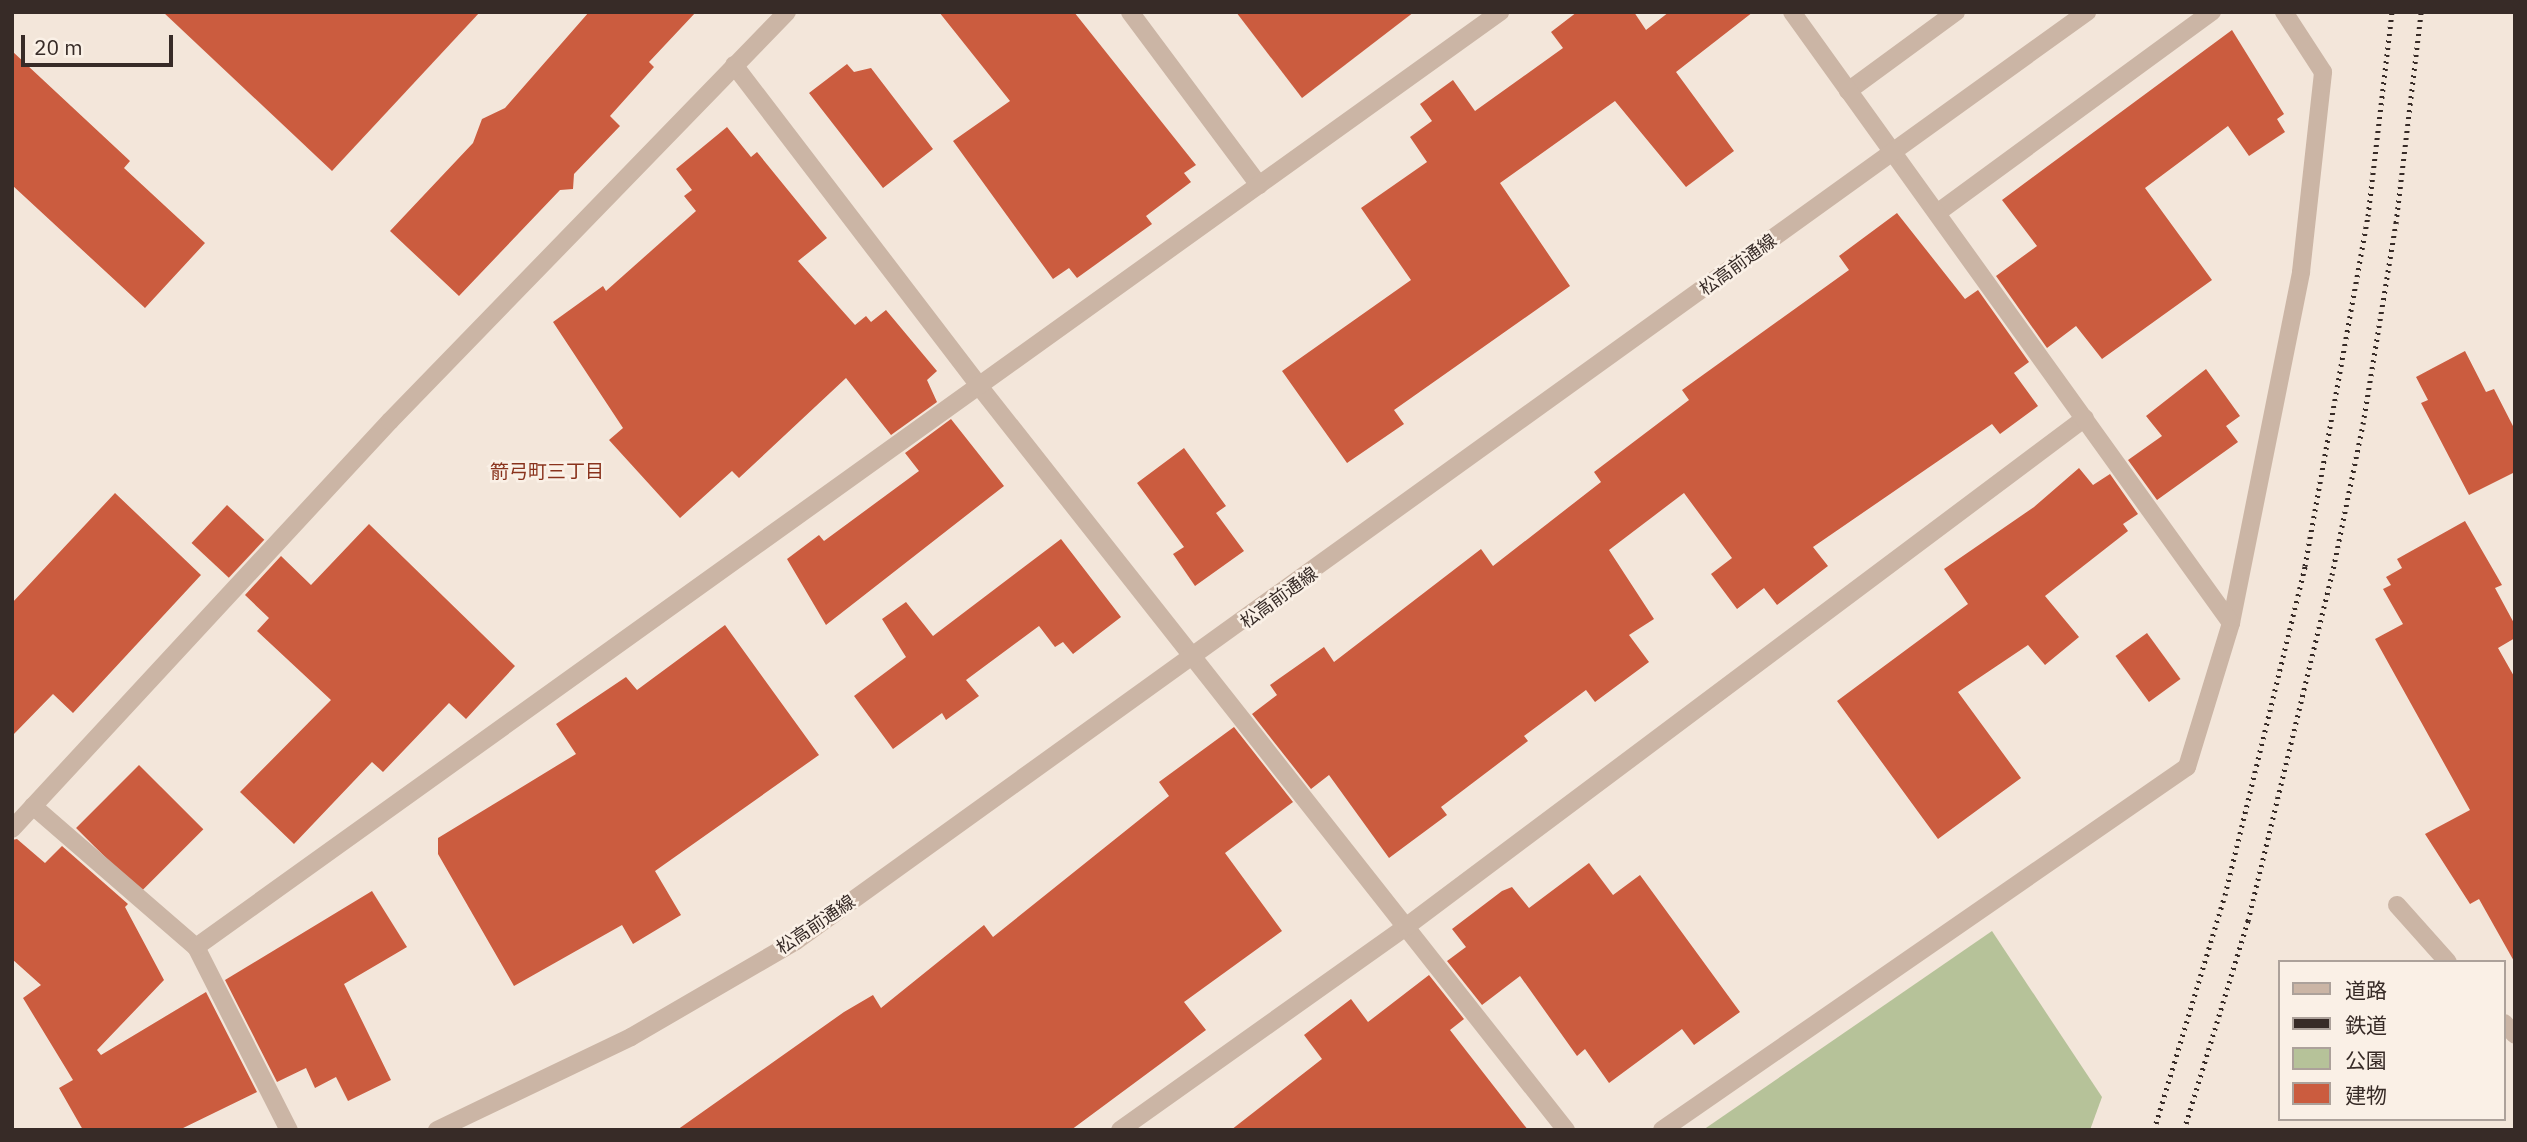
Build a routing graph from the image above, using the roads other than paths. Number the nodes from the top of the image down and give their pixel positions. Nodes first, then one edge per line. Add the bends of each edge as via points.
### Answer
1 (787, 12) edge
2 (1130, 12) edge
3 (1500, 12) edge
4 (1792, 12) edge
5 (1956, 12) edge
6 (2087, 12) edge
7 (2212, 12) edge
8 (2284, 12) edge
9 (734, 65) junction
10 (1848, 90) junction
11 (1894, 152) junction
12 (1259, 186) junction
13 (1937, 214) junction
14 (978, 386) junction
15 (2085, 418) junction
16 (2231, 623) junction
17 (1193, 660) junction
18 (33, 806) junction
19 (12, 829) edge
20 (2397, 905) dead end
21 (1407, 926) junction
22 (196, 947) junction
23 (2446, 960) edge
24 (439, 1129) edge
25 (289, 1130) edge
26 (1120, 1130) edge
27 (1566, 1130) edge
28 (1662, 1130) edge

1 - 9 street
2 - 12 street
3 - 12 street
4 - 10 street
5 - 10 street
6 - 11 street, 松高前通線
7 - 13 street
8 - 16 street via 2323,72 2301,272
9 - 14 street
9 - 18 street via 380,431
10 - 11 street
11 - 13 street
11 - 17 street, 松高前通線
12 - 14 street
13 - 15 street
14 - 17 street
14 - 22 street
15 - 16 street
15 - 21 street
16 - 28 street via 2187,767
17 - 21 street
17 - 24 street, 松高前通線 via 796,941 631,1037
18 - 19 street
18 - 22 street
20 - 23 street
21 - 26 street
21 - 27 street
22 - 25 street

